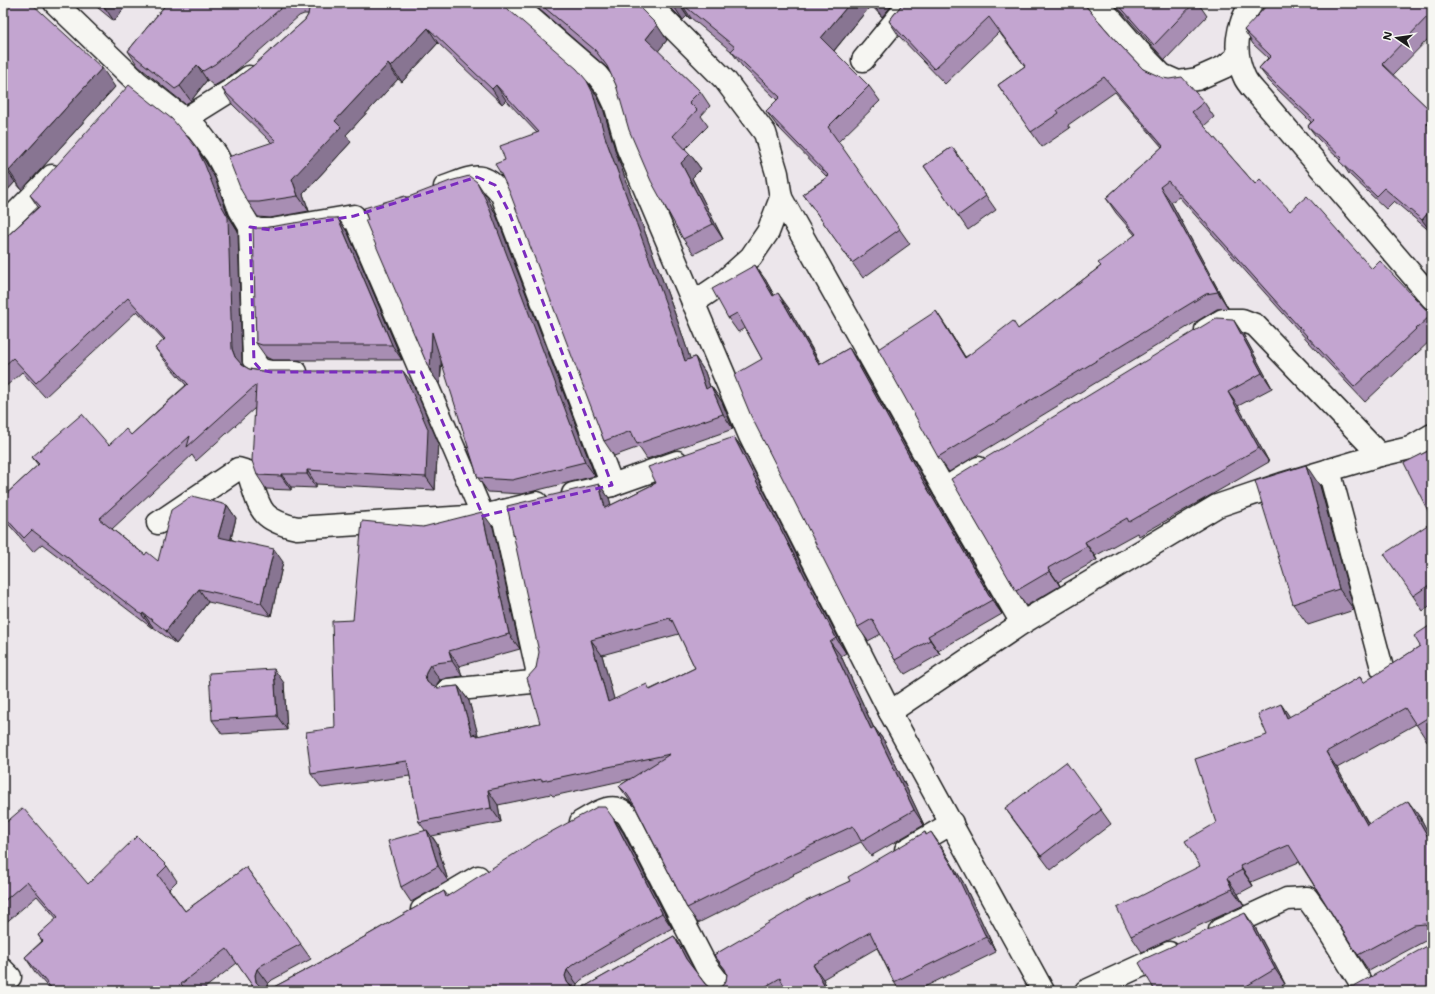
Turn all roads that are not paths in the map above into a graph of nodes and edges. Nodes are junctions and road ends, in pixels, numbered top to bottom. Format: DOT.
graph roads {
  1 [pos="55,3"];
  2 [pos="513,3"];
  3 [pos="648,3"];
  4 [pos="910,3"];
  5 [pos="1096,3"];
  6 [pos="1252,3"];
  7 [pos="1238,57"];
  8 [pos="863,60"];
  9 [pos="263,65"];
  10 [pos="185,119"];
  11 [pos="63,163"];
  12 [pos="426,193"];
  13 [pos="781,198"];
  14 [pos="376,209"];
  15 [pos="354,216"];
  16 [pos="3,226"];
  17 [pos="250,227"];
  18 [pos="1432,298"];
  19 [pos="694,303"];
  20 [pos="1189,340"];
  21 [pos="318,372"];
  22 [pos="397,372"];
  23 [pos="421,372"];
  24 [pos="750,436"];
  25 [pos="1432,436"];
  26 [pos="728,444"];
  27 [pos="1380,455"];
  28 [pos="998,456"];
  29 [pos="692,457"];
  30 [pos="1329,470"];
  31 [pos="612,485"];
  32 [pos="944,489"];
  33 [pos="492,514"];
  34 [pos="158,523"];
  35 [pos="1022,623"];
  36 [pos="1382,668"];
  37 [pos="448,690"];
  38 [pos="890,712"];
  39 [pos="952,823"];
  40 [pos="563,832"];
  41 [pos="891,859"];
  42 [pos="496,868"];
  43 [pos="407,919"];
  44 [pos="689,933"];
  45 [pos="669,945"];
  46 [pos="1383,978"];
  47 [pos="1362,990"];
  48 [pos="725,991"];
  49 [pos="1043,991"];
  50 [pos="1086,991"];
  1 -- 10 [label="street"];
  2 -- 19 [label="street"];
  3 -- 13 [label="street"];
  4 -- 8 [label="street"];
  5 -- 7 [label="street"];
  6 -- 7 [label="street"];
  7 -- 18 [label="street"];
  9 -- 10 [label="street"];
  10 -- 17 [label="street"];
  11 -- 16 [label="street"];
  12 -- 31 [label="street"];
  13 -- 19 [label="street"];
  13 -- 32 [label="street"];
  14 -- 15 [label="street"];
  15 -- 17 [label="street"];
  15 -- 23 [label="street"];
  17 -- 21 [label="street"];
  19 -- 24 [label="street"];
  20 -- 27 [label="street"];
  22 -- 23 [label="street"];
  23 -- 33 [label="street"];
  24 -- 26 [label="street"];
  24 -- 38 [label="street"];
  25 -- 27 [label="street"];
  27 -- 30 [label="street"];
  28 -- 32 [label="street"];
  29 -- 31 [label="street"];
  30 -- 35 [label="street"];
  30 -- 36 [label="street"];
  31 -- 33 [label="street"];
  32 -- 35 [label="street"];
  33 -- 34 [label="street"];
  33 -- 37 [label="street"];
  35 -- 38 [label="street"];
  38 -- 39 [label="street"];
  39 -- 41 [label="street"];
  39 -- 49 [label="street"];
  40 -- 44 [label="street"];
  42 -- 43 [label="street"];
  44 -- 45 [label="street"];
  44 -- 48 [label="street"];
  46 -- 47 [label="street"];
  47 -- 50 [label="street"];
}
